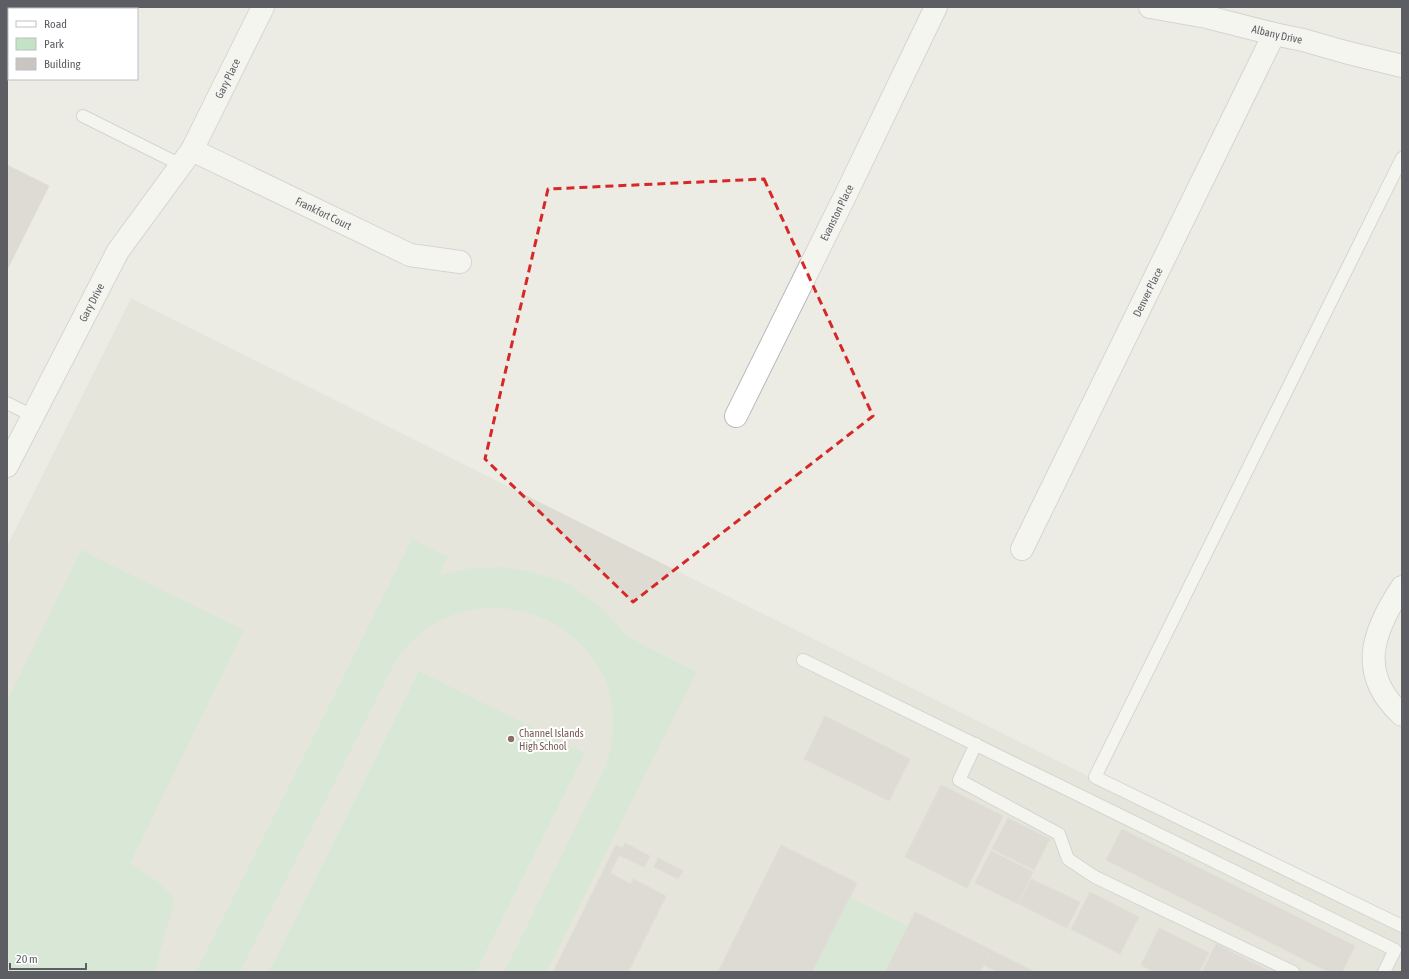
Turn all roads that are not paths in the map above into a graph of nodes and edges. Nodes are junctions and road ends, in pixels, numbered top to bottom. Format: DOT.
graph roads {
  1 [pos="263,7"];
  2 [pos="936,7"];
  3 [pos="1150,7"];
  4 [pos="1274,34"];
  5 [pos="1402,66"];
  6 [pos="83,116"];
  7 [pos="186,157"];
  8 [pos="1402,158"];
  9 [pos="460,262"];
  10 [pos="7,403"];
  11 [pos="34,416"];
  12 [pos="736,416"];
  13 [pos="7,466"];
  14 [pos="1022,549"];
  15 [pos="1402,587"];
  16 [pos="803,660"];
  17 [pos="1402,715"];
  18 [pos="976,744"];
  19 [pos="1402,926"];
  20 [pos="1292,972"];
  21 [pos="1384,972"];
  1 -- 7 [label="street, Gary Place"];
  2 -- 12 [label="street, Evanston Place"];
  3 -- 4 [label="street, Albany Drive"];
  4 -- 5 [label="street, Albany Drive"];
  4 -- 14 [label="street, Denver Place"];
  6 -- 7 [label="lane"];
  7 -- 9 [label="street, Frankfort Court"];
  7 -- 11 [label="street, Gary Drive"];
  8 -- 19 [label="lane"];
  10 -- 11 [label="lane"];
  11 -- 13 [label="street, Gary Drive"];
  15 -- 17 [label="street"];
  16 -- 18 [label="lane"];
  18 -- 20 [label="lane"];
  18 -- 21 [label="lane"];
}
